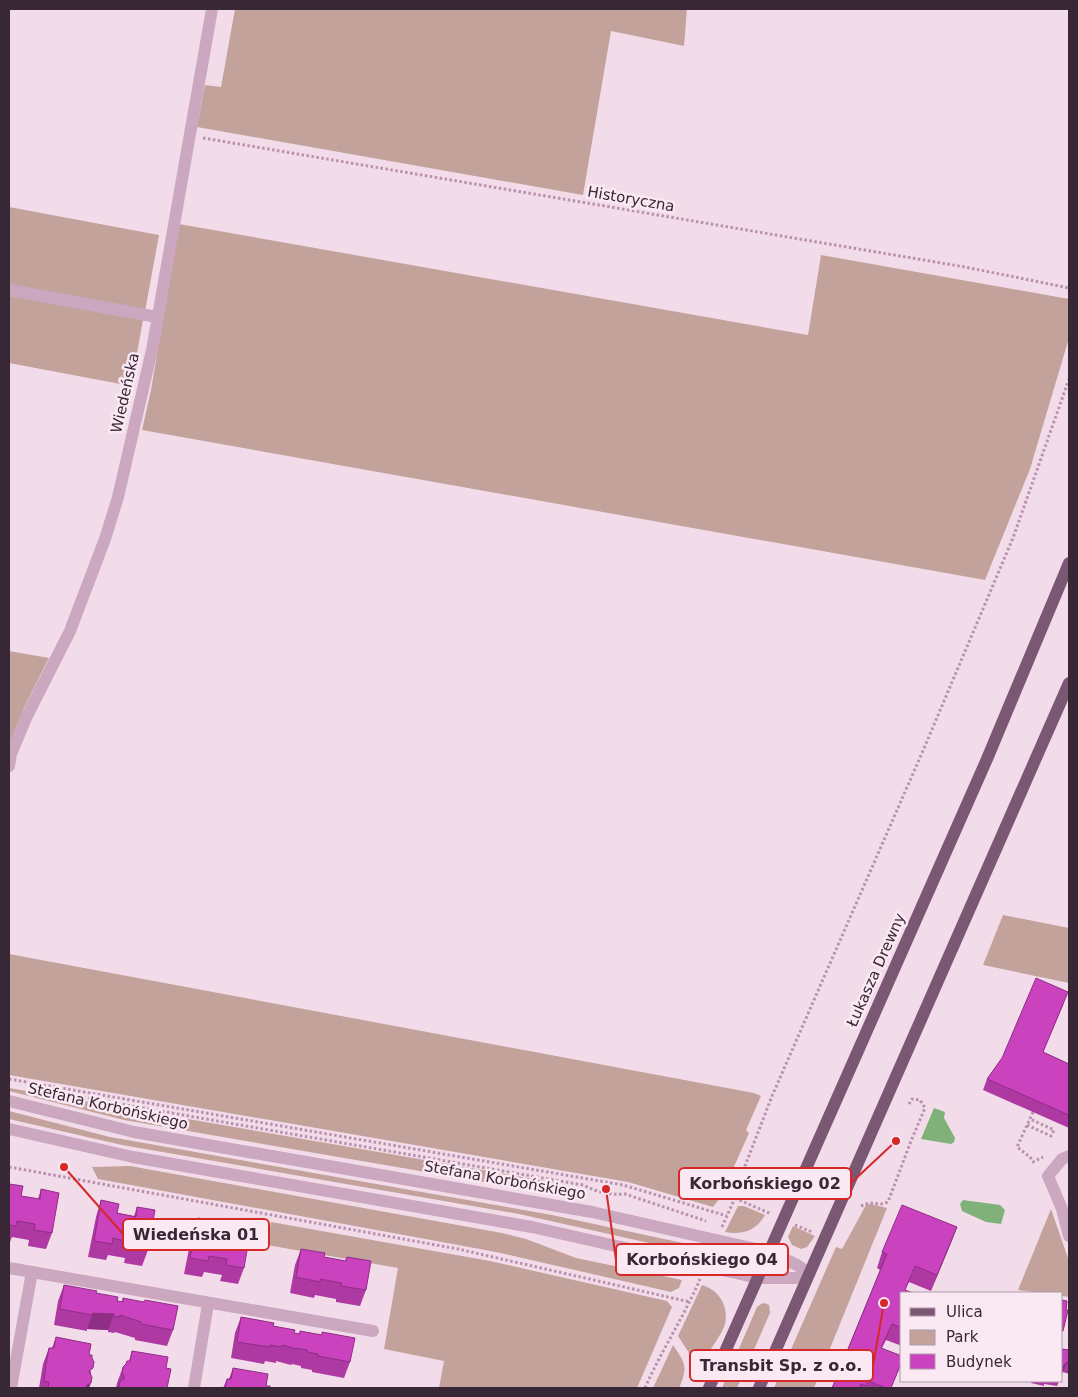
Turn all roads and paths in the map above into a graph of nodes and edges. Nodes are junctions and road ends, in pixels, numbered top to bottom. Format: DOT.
graph roads {
  1 [pos="212,9"];
  2 [pos="189,136"];
  3 [pos="1069,288"];
  4 [pos="9,290"];
  5 [pos="158,317"];
  6 [pos="1069,379"];
  7 [pos="1069,563"];
  8 [pos="1069,683"];
  9 [pos="9,766"];
  10 [pos="9,1079"];
  11 [pos="28,1088"];
  12 [pos="9,1101"];
  13 [pos="909,1104"];
  14 [pos="1033,1112"];
  15 [pos="1030,1119"];
  16 [pos="1027,1125"];
  17 [pos="9,1129"];
  18 [pos="1043,1156"];
  19 [pos="1069,1156"];
  20 [pos="905,1157"];
  21 [pos="910,1158"];
  22 [pos="9,1166"];
  23 [pos="735,1198"];
  24 [pos="861,1206"];
  25 [pos="767,1212"];
  26 [pos="727,1216"];
  27 [pos="714,1223"];
  28 [pos="793,1224"];
  29 [pos="721,1231"];
  30 [pos="816,1234"];
  31 [pos="1069,1236"];
  32 [pos="769,1252"];
  33 [pos="9,1268"];
  34 [pos="32,1272"];
  35 [pos="809,1273"];
  36 [pos="758,1278"];
  37 [pos="698,1284"];
  38 [pos="690,1302"];
  39 [pos="208,1304"];
  40 [pos="372,1331"];
  41 [pos="11,1388"];
  42 [pos="194,1388"];
  43 [pos="645,1388"];
  44 [pos="709,1388"];
  45 [pos="759,1388"];
  1 -- 2 [label="street, Wiedeńska"];
  2 -- 3 [label="path, Historyczna"];
  2 -- 5 [label="street, Wiedeńska"];
  4 -- 5 [label="street"];
  5 -- 9 [label="street, Wiedeńska"];
  6 -- 23 [label="path"];
  7 -- 32 [label="main road, Łukasza Drewny"];
  8 -- 35 [label="main road"];
  10 -- 26 [label="path"];
  11 -- 27 [label="path"];
  12 -- 32 [label="street, Stefana Korbońskiego"];
  13 -- 20 [label="path"];
  14 -- 15 [label="path"];
  15 -- 16 [label="path"];
  15 -- 16 [label="path"];
  16 -- 18 [label="path"];
  17 -- 36 [label="street"];
  19 -- 31 [label="street"];
  20 -- 21 [label="path"];
  20 -- 24 [label="path"];
  22 -- 38 [label="path"];
  23 -- 25 [label="path"];
  23 -- 26 [label="path"];
  26 -- 29 [label="path"];
  28 -- 30 [label="path"];
  32 -- 35 [label="street, Stefana Korbońskiego"];
  32 -- 36 [label="main road, Łukasza Drewny"];
  33 -- 34 [label="street"];
  34 -- 39 [label="street"];
  34 -- 41 [label="street"];
  35 -- 36 [label="street"];
  35 -- 45 [label="main road"];
  36 -- 44 [label="main road, Łukasza Drewny"];
  37 -- 38 [label="path"];
  38 -- 43 [label="path"];
  39 -- 40 [label="street"];
  39 -- 42 [label="street"];
}
